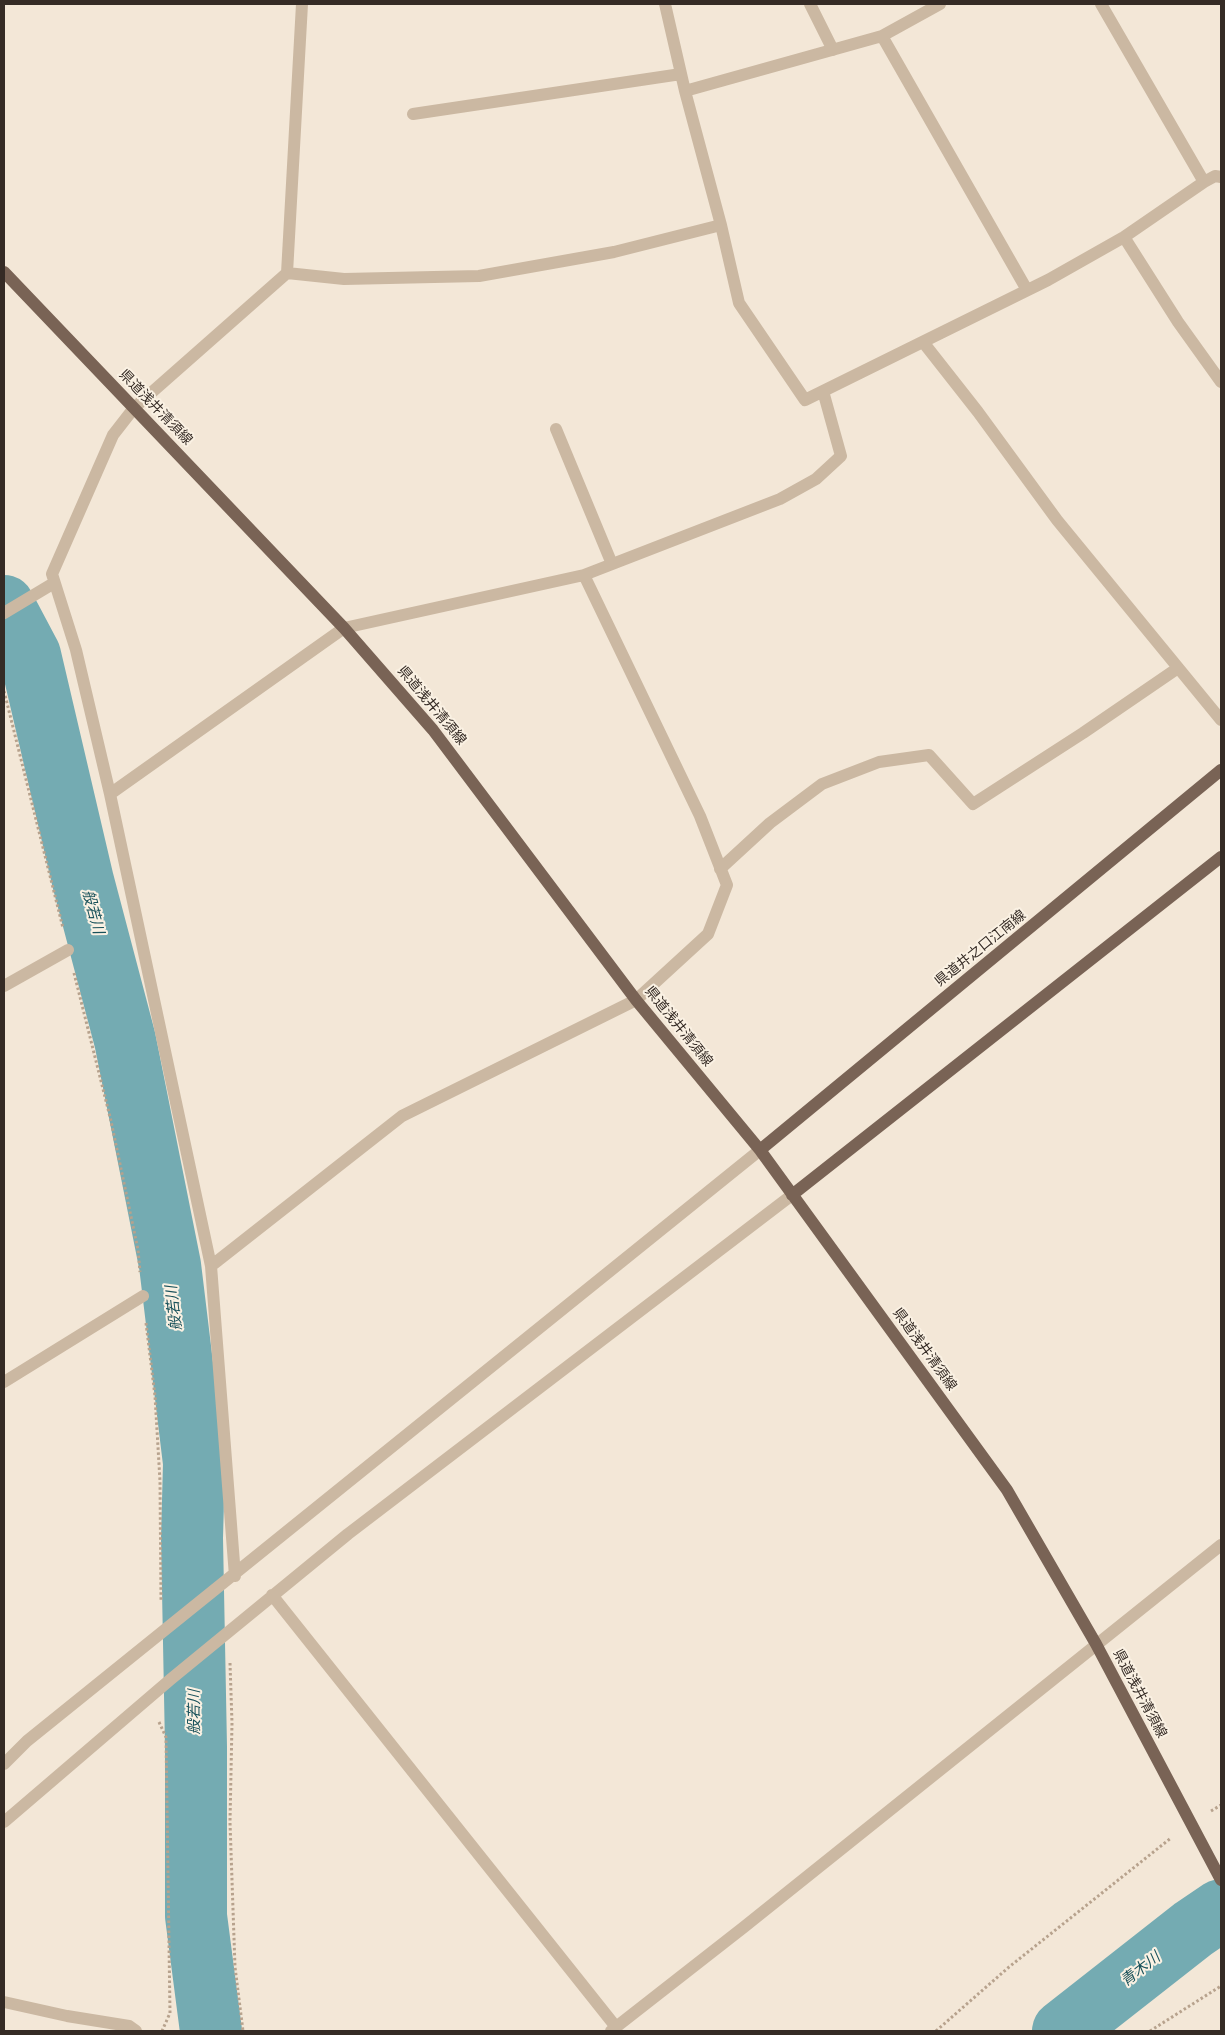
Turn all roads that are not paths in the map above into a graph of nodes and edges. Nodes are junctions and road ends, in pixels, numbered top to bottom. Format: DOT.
graph roads {
  1 [pos="302,4"];
  2 [pos="665,4"];
  3 [pos="810,4"];
  4 [pos="940,4"];
  5 [pos="1101,4"];
  6 [pos="882,36"];
  7 [pos="833,50"];
  8 [pos="681,74"];
  9 [pos="685,91"];
  10 [pos="412,114"];
  11 [pos="1215,176"];
  12 [pos="721,225"];
  13 [pos="1124,237"];
  14 [pos="4,272"];
  15 [pos="287,273"];
  16 [pos="1027,290"];
  17 [pos="923,342"];
  18 [pos="1221,382"];
  19 [pos="824,391"];
  20 [pos="134,408"];
  21 [pos="556,429"];
  22 [pos="612,564"];
  23 [pos="584,575"];
  24 [pos="54,583"];
  25 [pos="4,613"];
  26 [pos="344,628"];
  27 [pos="1178,668"];
  28 [pos="1221,720"];
  29 [pos="1221,770"];
  30 [pos="110,794"];
  31 [pos="1221,857"];
  32 [pos="720,869"];
  33 [pos="68,950"];
  34 [pos="4,986"];
  35 [pos="636,1000"];
  36 [pos="760,1150"];
  37 [pos="792,1195"];
  38 [pos="212,1266"];
  39 [pos="143,1296"];
  40 [pos="4,1382"];
  41 [pos="1221,1545"];
  42 [pos="235,1576"];
  43 [pos="272,1595"];
  44 [pos="1096,1644"];
  45 [pos="4,1764"];
  46 [pos="4,1822"];
  47 [pos="1221,1880"];
  48 [pos="4,2002"];
  49 [pos="613,2029"];
  50 [pos="136,2031"];
  1 -- 15 [label="street"];
  2 -- 8 [label="street"];
  3 -- 7 [label="street"];
  4 -- 6 [label="street"];
  5 -- 11 [label="street"];
  6 -- 7 [label="street"];
  6 -- 16 [label="street"];
  7 -- 9 [label="street"];
  8 -- 9 [label="street"];
  8 -- 10 [label="street"];
  9 -- 12 [label="street"];
  11 -- 13 [label="street"];
  12 -- 15 [label="street"];
  12 -- 19 [label="street"];
  13 -- 16 [label="street"];
  13 -- 18 [label="street"];
  14 -- 20 [label="main road, 県道浅井清須線"];
  15 -- 20 [label="street"];
  16 -- 17 [label="street"];
  17 -- 19 [label="street"];
  17 -- 27 [label="street"];
  19 -- 22 [label="street"];
  20 -- 24 [label="street"];
  20 -- 26 [label="main road, 県道浅井清須線"];
  21 -- 22 [label="street"];
  22 -- 23 [label="street"];
  23 -- 26 [label="street"];
  23 -- 32 [label="street"];
  24 -- 25 [label="street"];
  24 -- 30 [label="street"];
  26 -- 30 [label="street"];
  26 -- 35 [label="main road, 県道浅井清須線"];
  27 -- 28 [label="street"];
  27 -- 32 [label="street"];
  29 -- 36 [label="main road, 県道井之口江南線"];
  30 -- 38 [label="street"];
  31 -- 37 [label="main road"];
  32 -- 35 [label="street"];
  33 -- 34 [label="street"];
  35 -- 36 [label="main road, 県道浅井清須線"];
  35 -- 38 [label="street"];
  36 -- 37 [label="main road, 県道浅井清須線"];
  36 -- 42 [label="street"];
  37 -- 43 [label="street"];
  37 -- 44 [label="main road, 県道浅井清須線"];
  38 -- 42 [label="street"];
  39 -- 40 [label="street"];
  41 -- 44 [label="street"];
  42 -- 45 [label="street"];
  43 -- 46 [label="street"];
  43 -- 49 [label="street"];
  44 -- 47 [label="main road, 県道浅井清須線"];
  44 -- 49 [label="street"];
  48 -- 50 [label="street"];
}
